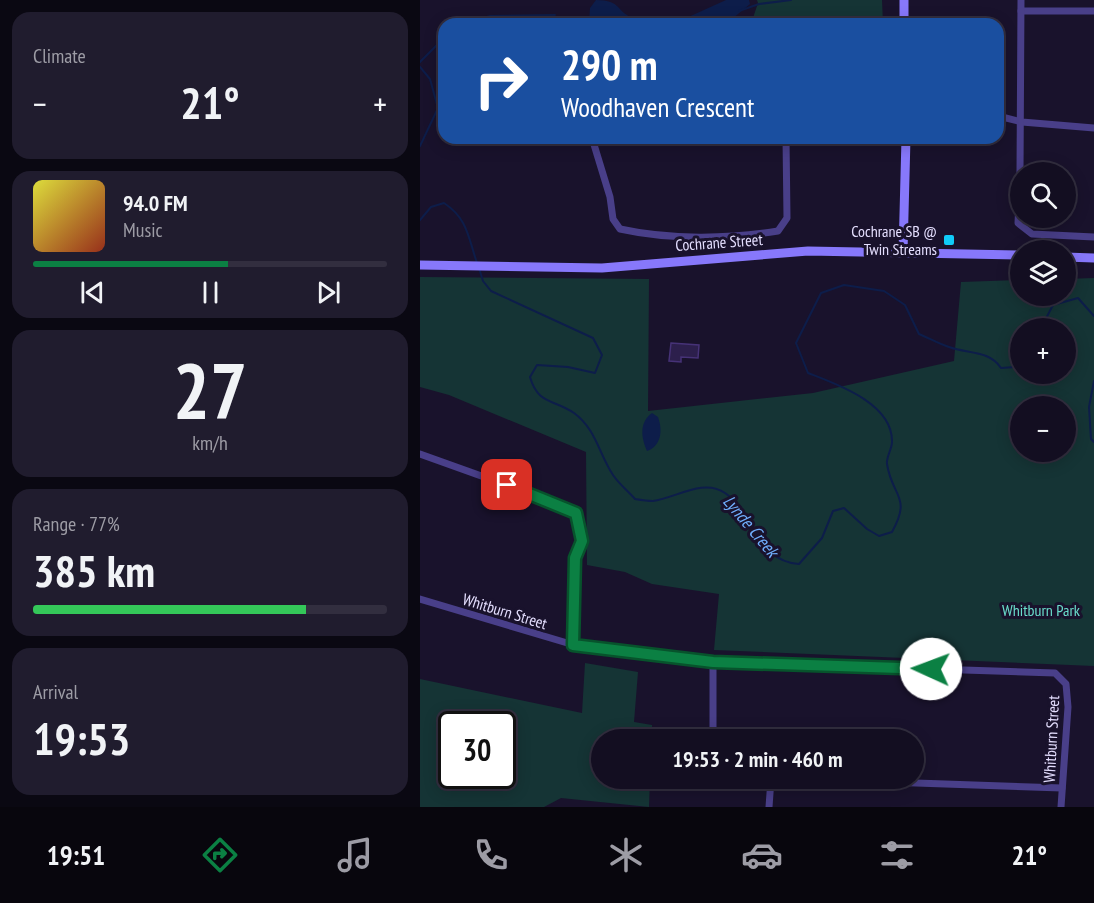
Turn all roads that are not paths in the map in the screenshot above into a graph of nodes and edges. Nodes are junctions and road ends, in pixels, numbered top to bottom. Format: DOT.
graph roads {
  1 [pos="904,0"];
  2 [pos="1021,0"];
  3 [pos="1021,11"];
  4 [pos="1094,11"];
  5 [pos="904,18"];
  6 [pos="1004,118"];
  7 [pos="1022,122"];
  8 [pos="1094,128"];
  9 [pos="594,144"];
  10 [pos="786,144"];
  11 [pos="906,144"];
  12 [pos="1020,162"];
  13 [pos="1024,228"];
  14 [pos="1094,237"];
  15 [pos="903,252"];
  16 [pos="1010,255"];
  17 [pos="1076,257"];
  18 [pos="1094,258"];
  19 [pos="420,264"];
  20 [pos="420,454"];
  21 [pos="420,599"];
  22 [pos="573,645"];
  23 [pos="713,662"];
  24 [pos="713,729"];
  25 [pos="924,784"];
  26 [pos="1062,788"];
  27 [pos="770,789"];
  28 [pos="769,807"];
  29 [pos="1061,807"];
  1 -- 5 [label="street"];
  2 -- 3 [label="street"];
  3 -- 4 [label="street"];
  3 -- 7 [label="street"];
  6 -- 7 [label="street"];
  7 -- 8 [label="street"];
  7 -- 12 [label="street"];
  9 -- 10 [label="street"];
  11 -- 15 [label="street"];
  13 -- 14 [label="street"];
  15 -- 16 [label="street, Cochrane Street"];
  15 -- 19 [label="street, Cochrane Street"];
  17 -- 18 [label="street"];
  20 -- 22 [label="street"];
  21 -- 22 [label="street, Whitburn Street"];
  22 -- 23 [label="street, Whitburn Street"];
  23 -- 24 [label="street"];
  23 -- 26 [label="street, Whitburn Street"];
  25 -- 26 [label="street"];
  26 -- 29 [label="street, Whitburn Street"];
  27 -- 28 [label="street"];
}
